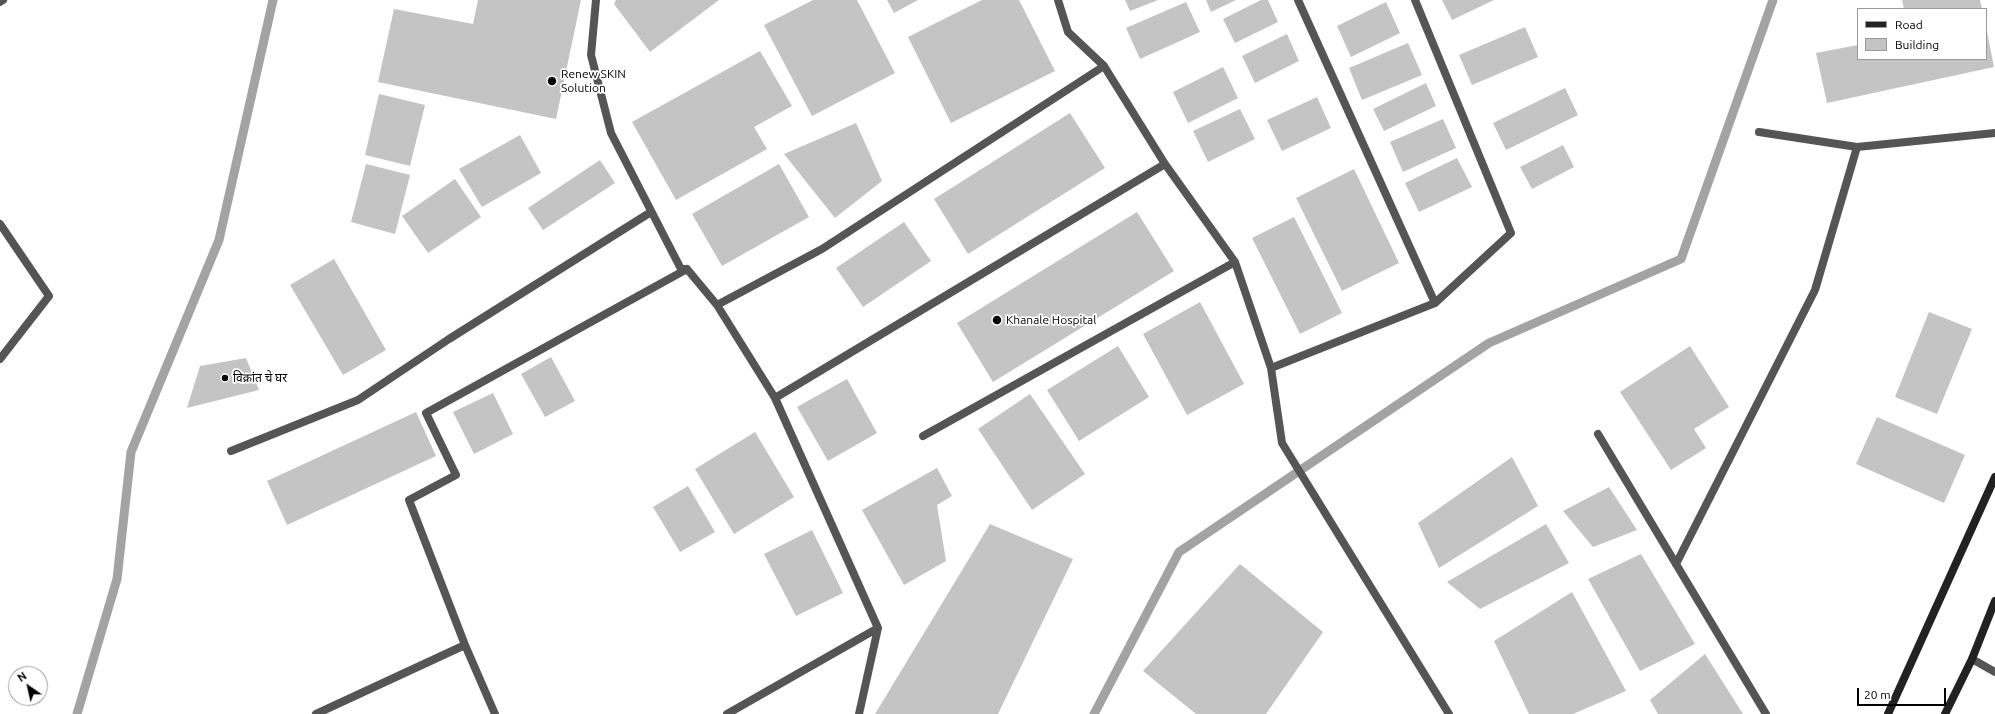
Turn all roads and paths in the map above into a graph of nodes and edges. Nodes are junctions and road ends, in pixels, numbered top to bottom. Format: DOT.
graph roads {
  1 [pos="3,0"];
  2 [pos="596,0"];
  3 [pos="1058,0"];
  4 [pos="1298,0"];
  5 [pos="1415,0"];
  6 [pos="0,2"];
  7 [pos="1104,66"];
  8 [pos="1758,132"];
  9 [pos="1995,133"];
  10 [pos="1857,147"];
  11 [pos="1165,164"];
  12 [pos="651,212"];
  13 [pos="0,225"];
  14 [pos="1235,262"];
  15 [pos="687,269"];
  16 [pos="1435,303"];
  17 [pos="717,305"];
  18 [pos="0,359"];
  19 [pos="1271,368"];
  20 [pos="775,398"];
  21 [pos="1598,434"];
  22 [pos="924,436"];
  23 [pos="231,451"];
  24 [pos="1995,477"];
  25 [pos="1676,564"];
  26 [pos="1995,601"];
  27 [pos="878,628"];
  28 [pos="465,645"];
  29 [pos="1972,659"];
  30 [pos="1995,672"];
  31 [pos="316,714"];
  32 [pos="495,714"];
  33 [pos="727,714"];
  34 [pos="859,714"];
  35 [pos="1449,714"];
  36 [pos="1766,714"];
  37 [pos="1888,714"];
  38 [pos="1945,714"];
  1 -- 6 [label="street"];
  2 -- 12 [label="street"];
  3 -- 7 [label="street"];
  4 -- 16 [label="street"];
  5 -- 16 [label="street"];
  7 -- 11 [label="street"];
  7 -- 17 [label="street"];
  8 -- 10 [label="street"];
  9 -- 10 [label="street"];
  10 -- 25 [label="street"];
  11 -- 14 [label="street"];
  11 -- 20 [label="street"];
  12 -- 15 [label="street"];
  12 -- 23 [label="street"];
  13 -- 18 [label="street"];
  14 -- 19 [label="street"];
  14 -- 22 [label="street"];
  15 -- 17 [label="street"];
  15 -- 28 [label="street"];
  16 -- 19 [label="street"];
  17 -- 20 [label="street"];
  19 -- 35 [label="street"];
  20 -- 27 [label="street"];
  21 -- 25 [label="street"];
  24 -- 37 [label="street"];
  25 -- 36 [label="street"];
  26 -- 29 [label="street"];
  27 -- 33 [label="street"];
  27 -- 34 [label="street"];
  28 -- 31 [label="street"];
  28 -- 32 [label="street"];
  29 -- 30 [label="street"];
  29 -- 38 [label="street"];
}
